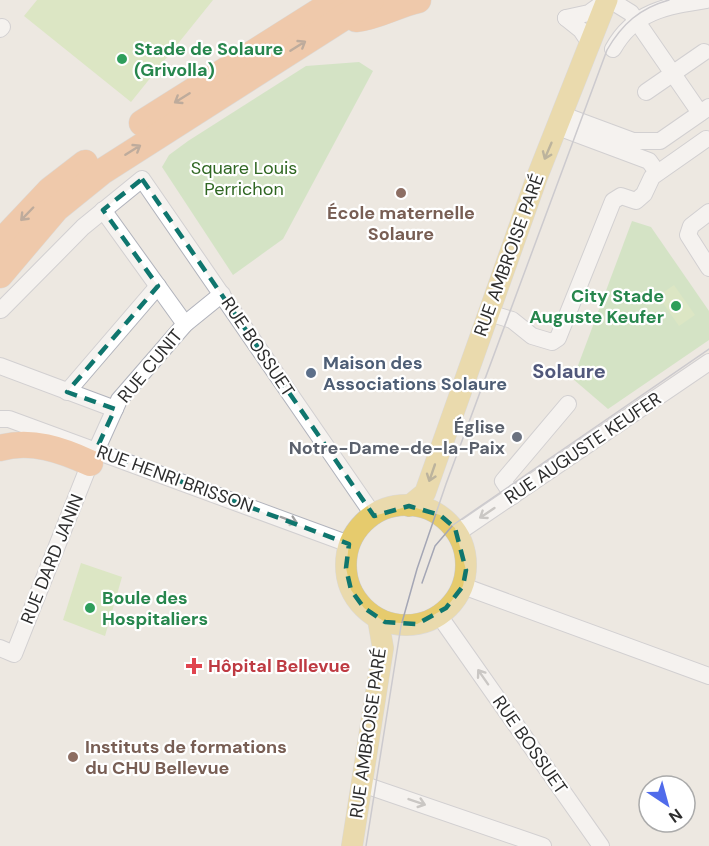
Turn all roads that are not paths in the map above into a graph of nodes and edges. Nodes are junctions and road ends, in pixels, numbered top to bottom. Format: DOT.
graph roads {
  1 [pos="371,0"];
  2 [pos="417,0"];
  3 [pos="608,0"];
  4 [pos="706,0"];
  5 [pos="339,10"];
  6 [pos="636,21"];
  7 [pos="591,45"];
  8 [pos="613,49"];
  9 [pos="704,52"];
  10 [pos="673,73"];
  11 [pos="646,92"];
  12 [pos="705,110"];
  13 [pos="560,121"];
  14 [pos="706,139"];
  15 [pos="657,172"];
  16 [pos="103,210"];
  17 [pos="709,213"];
  18 [pos="0,243"];
  19 [pos="709,268"];
  20 [pos="0,274"];
  21 [pos="158,286"];
  22 [pos="222,294"];
  23 [pos="1,310"];
  24 [pos="489,313"];
  25 [pos="185,324"];
  26 [pos="709,362"];
  27 [pos="0,366"];
  28 [pos="67,392"];
  29 [pos="568,404"];
  30 [pos="115,409"];
  31 [pos="0,419"];
  32 [pos="0,448"];
  33 [pos="93,457"];
  34 [pos="513,496"];
  35 [pos="409,506"];
  36 [pos="374,516"];
  37 [pos="456,528"];
  38 [pos="349,544"];
  39 [pos="463,586"];
  40 [pos="438,614"];
  41 [pos="378,619"];
  42 [pos="0,648"];
  43 [pos="709,676"];
  44 [pos="362,784"];
  45 [pos="352,846"];
  46 [pos="543,846"];
  47 [pos="601,846"];
  1 -- 5 [label="highway"];
  2 -- 5 [label="highway"];
  3 -- 6 [label="street"];
  3 -- 7 [label="main road, RUE AMBROISE PARÉ"];
  3 -- 7 [label="street"];
  4 -- 6 [label="street"];
  5 -- 18 [label="highway, one-way"];
  20 -- 5 [label="highway, one-way"];
  6 -- 8 [label="street"];
  6 -- 10 [label="street"];
  7 -- 13 [label="main road, RUE AMBROISE PARÉ"];
  9 -- 10 [label="street"];
  10 -- 11 [label="street"];
  10 -- 12 [label="street"];
  12 -- 13 [label="street"];
  13 -- 15 [label="street"];
  13 -- 24 [label="main road, RUE AMBROISE PARÉ, one-way"];
  14 -- 15 [label="street"];
  15 -- 24 [label="street"];
  16 -- 21 [label="street"];
  16 -- 22 [label="street, RUE BOSSUET"];
  16 -- 23 [label="street"];
  17 -- 19 [label="street"];
  21 -- 25 [label="street"];
  21 -- 28 [label="street"];
  22 -- 25 [label="street, RUE CUNIT"];
  22 -- 36 [label="street, RUE BOSSUET"];
  24 -- 35 [label="main road, RUE AMBROISE PARÉ, one-way"];
  25 -- 30 [label="street, RUE CUNIT"];
  26 -- 34 [label="street, RUE AUGUSTE KEUFER"];
  27 -- 28 [label="street"];
  28 -- 30 [label="street"];
  29 -- 34 [label="street"];
  30 -- 33 [label="street, RUE CUNIT"];
  31 -- 33 [label="street, RUE HENRI BRISSON"];
  32 -- 33 [label="highway"];
  33 -- 38 [label="street, RUE HENRI BRISSON, one-way"];
  33 -- 42 [label="street, RUE DARD JANIN"];
  34 -- 37 [label="street, RUE AUGUSTE KEUFER, one-way"];
  35 -- 36 [label="main road"];
  35 -- 37 [label="main road"];
  36 -- 38 [label="main road"];
  37 -- 39 [label="main road"];
  38 -- 41 [label="main road"];
  39 -- 40 [label="main road"];
  39 -- 43 [label="street"];
  40 -- 41 [label="main road"];
  47 -- 40 [label="street, RUE BOSSUET, one-way"];
  41 -- 44 [label="main road, RUE AMBROISE PARÉ"];
  44 -- 45 [label="main road, RUE AMBROISE PARÉ"];
  44 -- 46 [label="street, one-way"];
}
